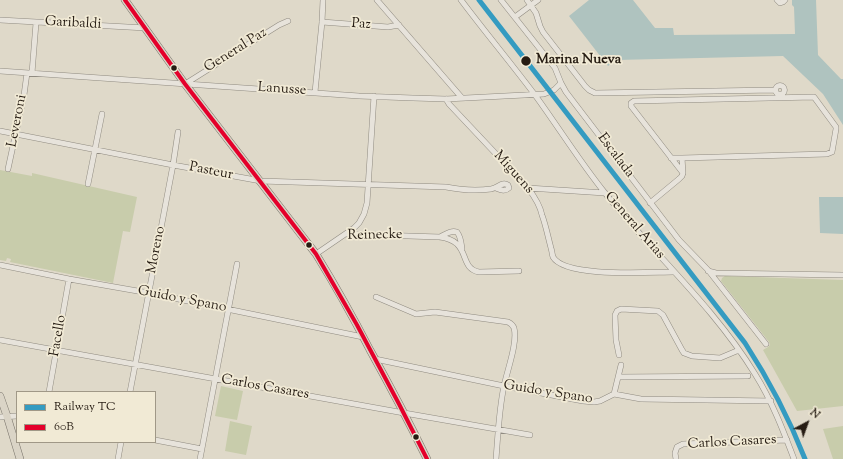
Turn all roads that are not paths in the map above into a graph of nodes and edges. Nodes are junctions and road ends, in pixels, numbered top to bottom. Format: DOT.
graph roads {
  1 [pos="125,0"];
  2 [pos="324,0"];
  3 [pos="377,0"];
  4 [pos="461,0"];
  5 [pos="501,0"];
  6 [pos="527,0"];
  7 [pos="538,0"];
  8 [pos="776,0"];
  9 [pos="785,0"];
  10 [pos="531,5"];
  11 [pos="515,17"];
  12 [pos="0,20"];
  13 [pos="288,21"];
  14 [pos="36,22"];
  15 [pos="322,22"];
  16 [pos="399,25"];
  17 [pos="146,28"];
  18 [pos="0,70"];
  19 [pos="29,73"];
  20 [pos="561,83"];
  21 [pos="185,84"];
  22 [pos="775,90"];
  23 [pos="315,92"];
  24 [pos="534,95"];
  25 [pos="374,96"];
  26 [pos="462,98"];
  27 [pos="446,99"];
  28 [pos="102,114"];
  29 [pos="0,131"];
  30 [pos="178,132"];
  31 [pos="16,134"];
  32 [pos="95,150"];
  33 [pos="671,158"];
  34 [pos="682,158"];
  35 [pos="173,165"];
  36 [pos="8,169"];
  37 [pos="683,173"];
  38 [pos="261,181"];
  39 [pos="88,184"];
  40 [pos="369,184"];
  41 [pos="496,188"];
  42 [pos="528,188"];
  43 [pos="605,193"];
  44 [pos="650,203"];
  45 [pos="346,234"];
  46 [pos="440,237"];
  47 [pos="462,249"];
  48 [pos="316,254"];
  49 [pos="237,264"];
  50 [pos="0,265"];
  51 [pos="708,270"];
  52 [pos="519,271"];
  53 [pos="673,272"];
  54 [pos="843,275"];
  55 [pos="69,279"];
  56 [pos="149,293"];
  57 [pos="376,297"];
  58 [pos="228,309"];
  59 [pos="363,337"];
  60 [pos="0,340"];
  61 [pos="766,344"];
  62 [pos="56,349"];
  63 [pos="739,350"];
  64 [pos="619,355"];
  65 [pos="375,359"];
  66 [pos="135,364"];
  67 [pos="621,365"];
  68 [pos="619,376"];
  69 [pos="748,376"];
  70 [pos="215,379"];
  71 [pos="504,386"];
  72 [pos="49,391"];
  73 [pos="130,391"];
  74 [pos="614,394"];
  75 [pos="0,396"];
  76 [pos="771,401"];
  77 [pos="404,413"];
  78 [pos="16,416"];
  79 [pos="4,417"];
  80 [pos="498,430"];
  81 [pos="530,435"];
  82 [pos="156,440"];
  83 [pos="787,440"];
  84 [pos="121,443"];
  85 [pos="202,449"];
  86 [pos="20,459"];
  87 [pos="118,459"];
  88 [pos="200,459"];
  89 [pos="427,459"];
  90 [pos="496,459"];
  91 [pos="676,459"];
  92 [pos="794,459"];
  1 -- 17 [label="main road"];
  2 -- 15 [label="street"];
  3 -- 16 [label="street"];
  4 -- 24 [label="street, General Arias"];
  5 -- 11 [label="street, Escalada"];
  6 -- 10 [label="street"];
  7 -- 10 [label="street"];
  8 -- 9 [label="street"];
  10 -- 11 [label="street"];
  10 -- 22 [label="street"];
  11 -- 20 [label="street, Escalada"];
  12 -- 14 [label="street, Garibaldi"];
  13 -- 21 [label="street, General Paz"];
  14 -- 17 [label="street, Garibaldi"];
  14 -- 19 [label="street, Leveroni"];
  15 -- 16 [label="street, Paz"];
  15 -- 23 [label="street"];
  16 -- 26 [label="street"];
  17 -- 21 [label="main road"];
  18 -- 19 [label="street, Lanusse"];
  19 -- 21 [label="street, Lanusse"];
  19 -- 31 [label="street, Leveroni"];
  20 -- 24 [label="street, Lanusse"];
  20 -- 44 [label="street, Escalada"];
  21 -- 23 [label="street, Lanusse"];
  21 -- 38 [label="main road"];
  23 -- 25 [label="street, Lanusse"];
  24 -- 26 [label="street, Lanusse"];
  24 -- 43 [label="street, General Arias"];
  25 -- 27 [label="street, Lanusse"];
  25 -- 40 [label="street"];
  26 -- 27 [label="street, Lanusse"];
  27 -- 42 [label="street, Miguens"];
  28 -- 32 [label="street"];
  29 -- 31 [label="street, Pasteur"];
  30 -- 35 [label="street, Moreno"];
  31 -- 32 [label="street, Pasteur"];
  31 -- 36 [label="street, Leveroni"];
  32 -- 35 [label="street, Pasteur"];
  32 -- 39 [label="street"];
  33 -- 34 [label="street"];
  33 -- 34 [label="street"];
  33 -- 37 [label="street"];
  34 -- 37 [label="street"];
  35 -- 38 [label="street, Pasteur"];
  35 -- 56 [label="street, Moreno"];
  37 -- 44 [label="street"];
  38 -- 40 [label="street, Pasteur"];
  38 -- 48 [label="main road"];
  40 -- 41 [label="street, Pasteur"];
  40 -- 45 [label="street"];
  42 -- 43 [label="street"];
  42 -- 53 [label="street, Miguens"];
  43 -- 53 [label="street, General Arias"];
  44 -- 51 [label="street, Escalada"];
  45 -- 46 [label="street, Reinecke"];
  45 -- 48 [label="street, Reinecke"];
  46 -- 47 [label="street, Reinecke"];
  46 -- 47 [label="street, Reinecke"];
  47 -- 52 [label="street, Reinecke"];
  48 -- 59 [label="main road"];
  49 -- 58 [label="street"];
  50 -- 55 [label="street, Guido y Spano"];
  51 -- 54 [label="street"];
  51 -- 61 [label="street, Escalada"];
  53 -- 63 [label="street, General Arias"];
  55 -- 56 [label="street, Guido y Spano"];
  55 -- 62 [label="street, Facello"];
  56 -- 58 [label="street, Guido y Spano"];
  56 -- 66 [label="street, Moreno"];
  57 -- 71 [label="street"];
  58 -- 59 [label="street, Guido y Spano"];
  58 -- 70 [label="street"];
  59 -- 65 [label="main road"];
  60 -- 62 [label="street, Carlos Casares"];
  62 -- 66 [label="street, Carlos Casares"];
  62 -- 72 [label="street, Facello"];
  63 -- 64 [label="street"];
  63 -- 76 [label="street, General Arias"];
  65 -- 71 [label="street, Guido y Spano"];
  65 -- 77 [label="main road"];
  66 -- 70 [label="street, Carlos Casares"];
  66 -- 73 [label="street, Moreno"];
  67 -- 68 [label="street"];
  68 -- 69 [label="street"];
  68 -- 74 [label="street"];
  70 -- 77 [label="street, Carlos Casares"];
  70 -- 85 [label="street"];
  71 -- 74 [label="street, Guido y Spano"];
  71 -- 80 [label="street"];
  74 -- 76 [label="street, Guido y Spano"];
  75 -- 79 [label="main road"];
  76 -- 83 [label="street, General Arias"];
  77 -- 80 [label="street, Carlos Casares"];
  77 -- 89 [label="main road"];
  78 -- 79 [label="street"];
  79 -- 86 [label="main road"];
  80 -- 81 [label="street, Carlos Casares"];
  80 -- 90 [label="street"];
  82 -- 85 [label="street"];
  83 -- 91 [label="street, Carlos Casares"];
  83 -- 92 [label="street, General Arias"];
  84 -- 87 [label="street"];
  85 -- 88 [label="street"];
}
